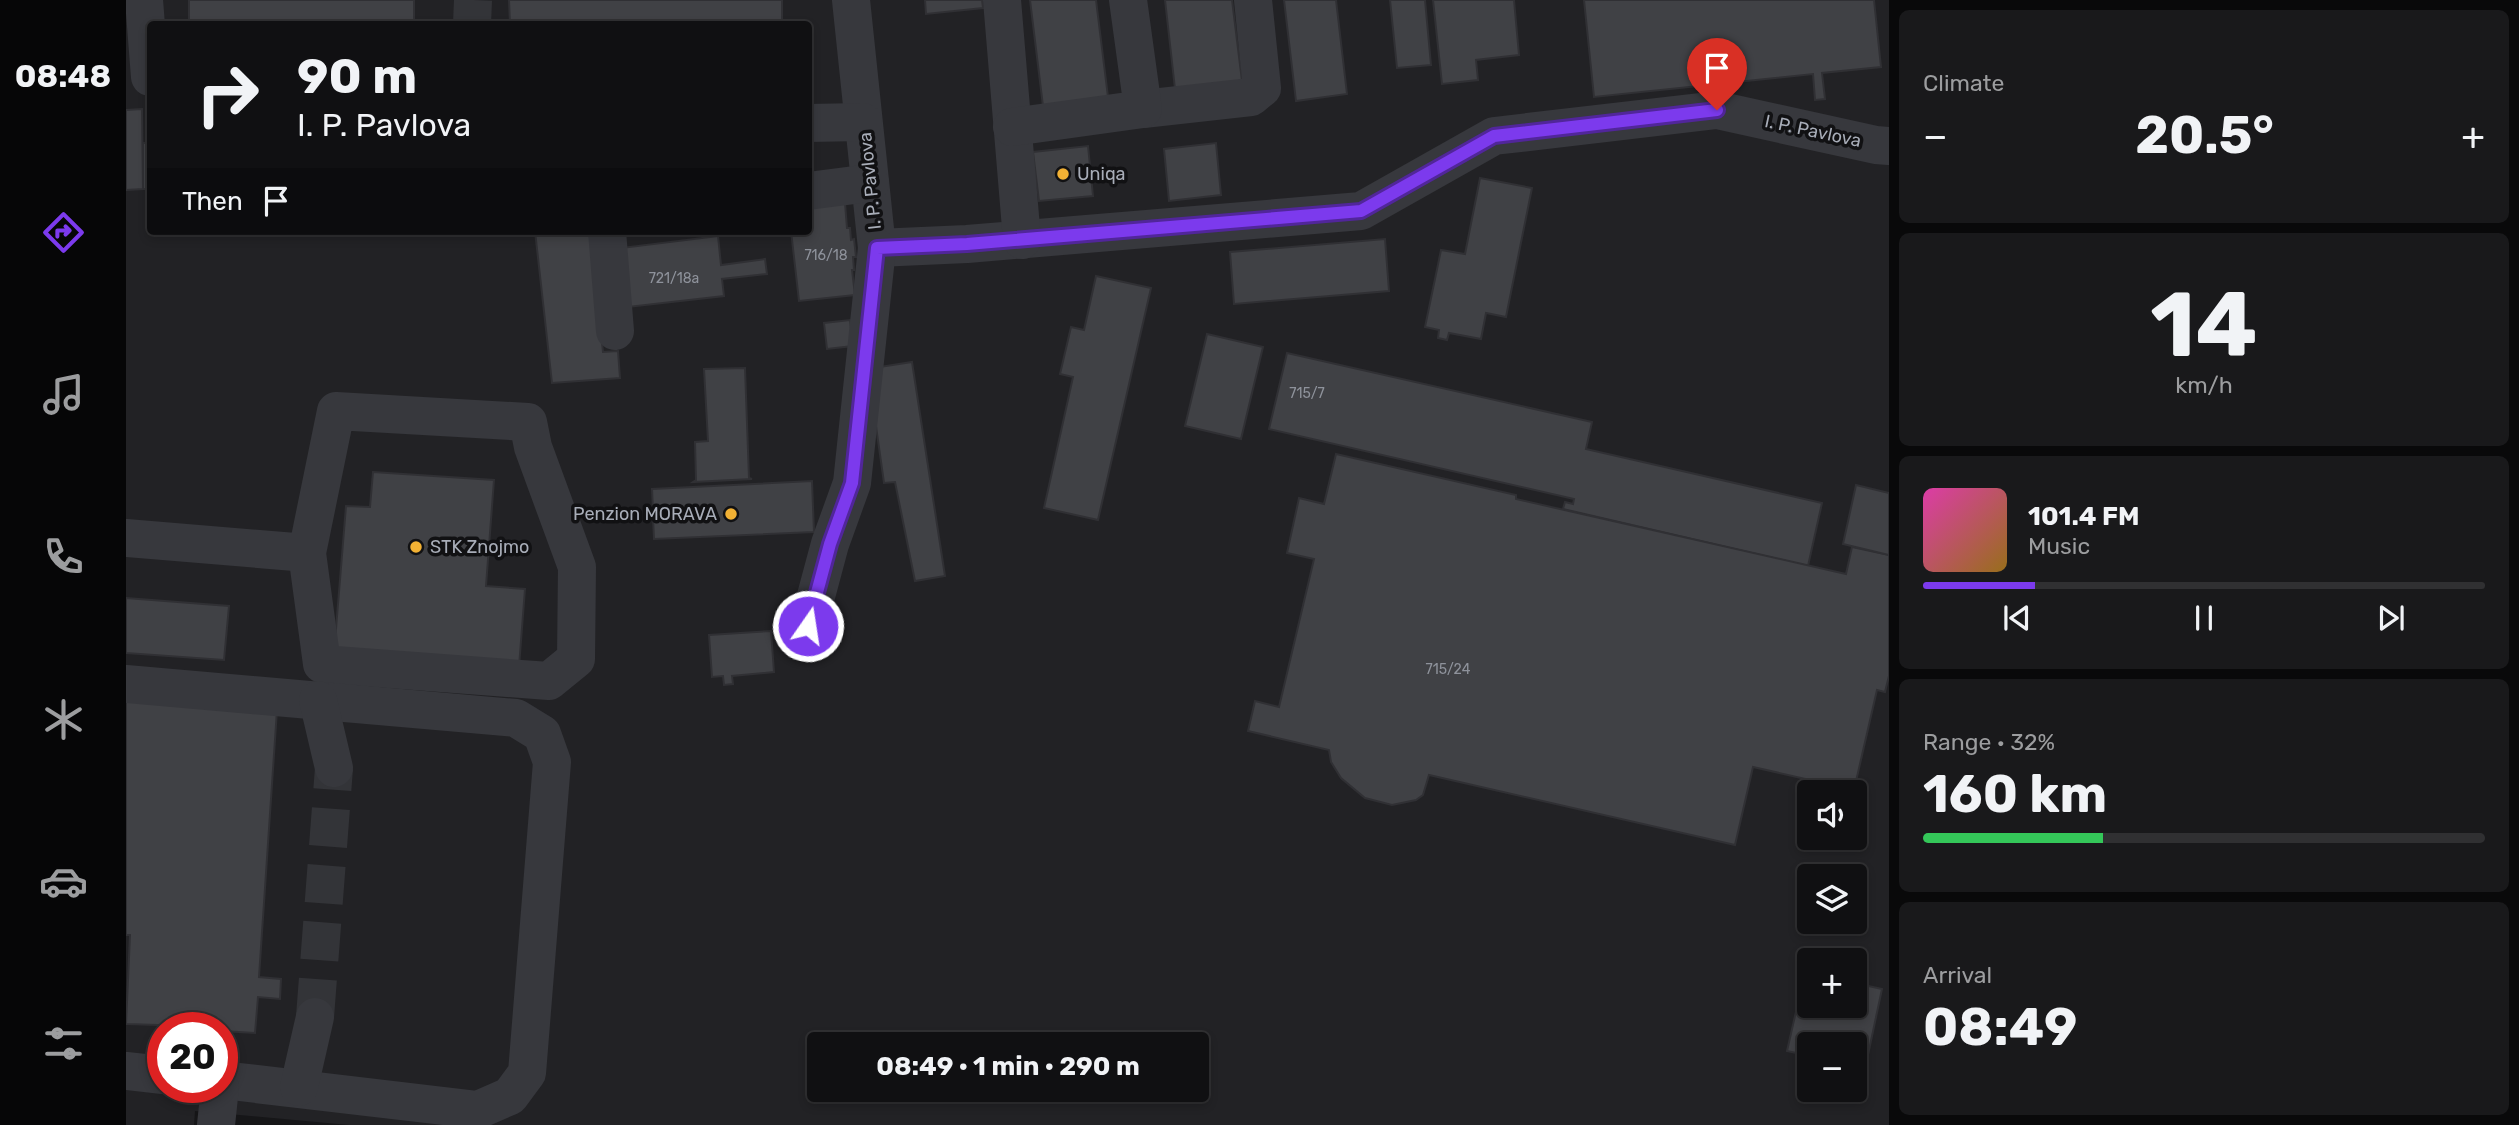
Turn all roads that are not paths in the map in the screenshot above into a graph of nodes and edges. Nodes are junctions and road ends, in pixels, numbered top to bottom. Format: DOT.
graph roads {
  1 [pos="144,0"];
  2 [pos="851,0"];
  3 [pos="1002,0"];
  4 [pos="1128,0"];
  5 [pos="1253,0"];
  6 [pos="147,40"];
  7 [pos="147,79"];
  8 [pos="126,82"];
  9 [pos="1143,109"];
  10 [pos="863,121"];
  11 [pos="812,123"];
  12 [pos="1012,127"];
  13 [pos="1889,146"];
  14 [pos="870,183"];
  15 [pos="812,190"];
  16 [pos="607,235"];
  17 [pos="1021,240"];
  18 [pos="877,248"];
  19 [pos="615,331"];
  20 [pos="126,538"];
  21 [pos="307,553"];
  22 [pos="808,626"];
  23 [pos="320,682"];
  24 [pos="126,684"];
  25 [pos="334,768"];
  26 [pos="315,1017"];
  27 [pos="126,1071"];
  28 [pos="147,1073"];
  29 [pos="238,1081"];
  30 [pos="299,1087"];
  31 [pos="218,1103"];
  32 [pos="216,1125"];
  1 -- 6 [label="street"];
  2 -- 10 [label="street, I. P. Pavlova"];
  3 -- 12 [label="street"];
  4 -- 9 [label="street"];
  5 -- 9 [label="street"];
  7 -- 8 [label="street"];
  9 -- 12 [label="street"];
  10 -- 11 [label="street"];
  10 -- 14 [label="street, I. P. Pavlova"];
  12 -- 17 [label="street"];
  13 -- 17 [label="street, I. P. Pavlova"];
  14 -- 15 [label="street"];
  14 -- 18 [label="street, I. P. Pavlova"];
  16 -- 19 [label="street"];
  17 -- 18 [label="street, I. P. Pavlova"];
  18 -- 22 [label="street"];
  20 -- 21 [label="street"];
  21 -- 23 [label="street"];
  21 -- 23 [label="street"];
  23 -- 24 [label="street"];
  23 -- 25 [label="street"];
  23 -- 30 [label="street"];
  26 -- 30 [label="street"];
  27 -- 28 [label="street"];
  29 -- 30 [label="street"];
  31 -- 32 [label="street"];
}
